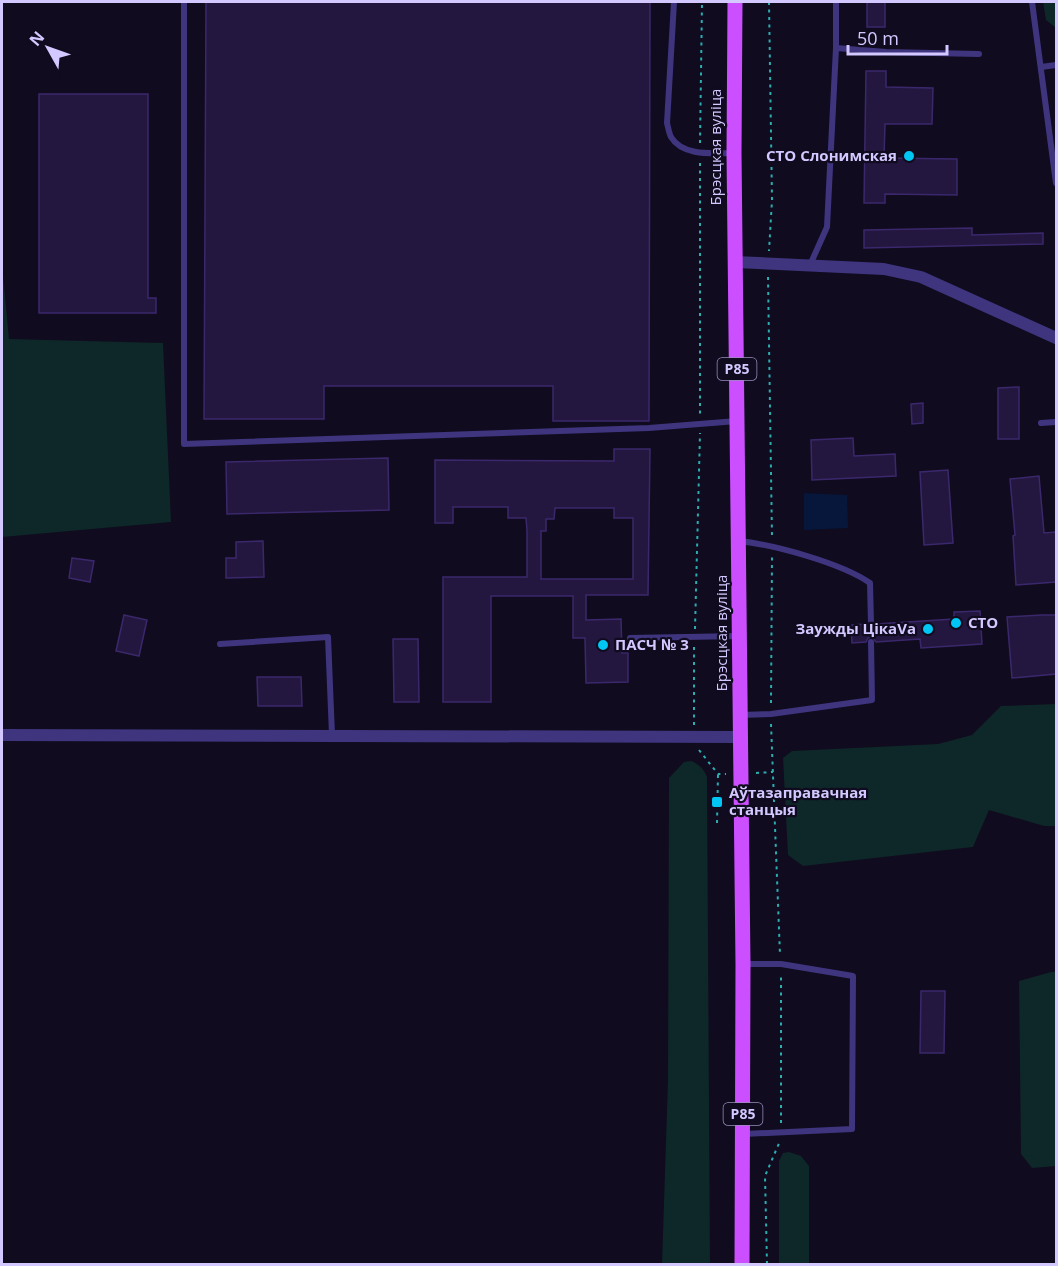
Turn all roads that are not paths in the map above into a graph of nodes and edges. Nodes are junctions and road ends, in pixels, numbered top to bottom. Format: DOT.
graph roads {
  1 [pos="184,2"];
  2 [pos="674,2"];
  3 [pos="735,2"];
  4 [pos="836,2"];
  5 [pos="1032,2"];
  6 [pos="836,48"];
  7 [pos="979,54"];
  8 [pos="1056,65"];
  9 [pos="1041,67"];
  10 [pos="734,153"];
  11 [pos="1056,183"];
  12 [pos="735,262"];
  13 [pos="810,265"];
  14 [pos="1056,338"];
  15 [pos="737,420"];
  16 [pos="1056,422"];
  17 [pos="1041,423"];
  18 [pos="739,541"];
  19 [pos="871,624"];
  20 [pos="741,636"];
  21 [pos="630,638"];
  22 [pos="871,642"];
  23 [pos="220,644"];
  24 [pos="740,715"];
  25 [pos="2,735"];
  26 [pos="332,736"];
  27 [pos="739,737"];
  28 [pos="743,964"];
  29 [pos="743,1134"];
  30 [pos="742,1264"];
  1 -- 15 [label="lane"];
  2 -- 10 [label="lane"];
  3 -- 10 [label="main road, Брэсцкая вуліца / Р85"];
  4 -- 6 [label="lane"];
  5 -- 9 [label="lane"];
  6 -- 7 [label="lane"];
  6 -- 13 [label="lane"];
  8 -- 9 [label="lane"];
  9 -- 11 [label="lane"];
  10 -- 12 [label="main road, Брэсцкая вуліца / Р85"];
  12 -- 13 [label="street"];
  12 -- 15 [label="main road, Брэсцкая вуліца / Р85"];
  13 -- 14 [label="street"];
  15 -- 18 [label="main road, Брэсцкая вуліца / Р85"];
  16 -- 17 [label="lane"];
  18 -- 19 [label="lane"];
  18 -- 20 [label="main road, Брэсцкая вуліца / Р85"];
  20 -- 21 [label="lane"];
  20 -- 24 [label="main road, Брэсцкая вуліца / Р85"];
  22 -- 24 [label="lane"];
  23 -- 26 [label="lane"];
  24 -- 27 [label="main road, Брэсцкая вуліца / Р85"];
  25 -- 26 [label="street"];
  26 -- 27 [label="street"];
  27 -- 28 [label="main road, Брэсцкая вуліца / Р85"];
  28 -- 29 [label="main road, Брэсцкая вуліца / Р85"];
  28 -- 29 [label="lane"];
  29 -- 30 [label="main road, Брэсцкая вуліца / Р85"];
}
